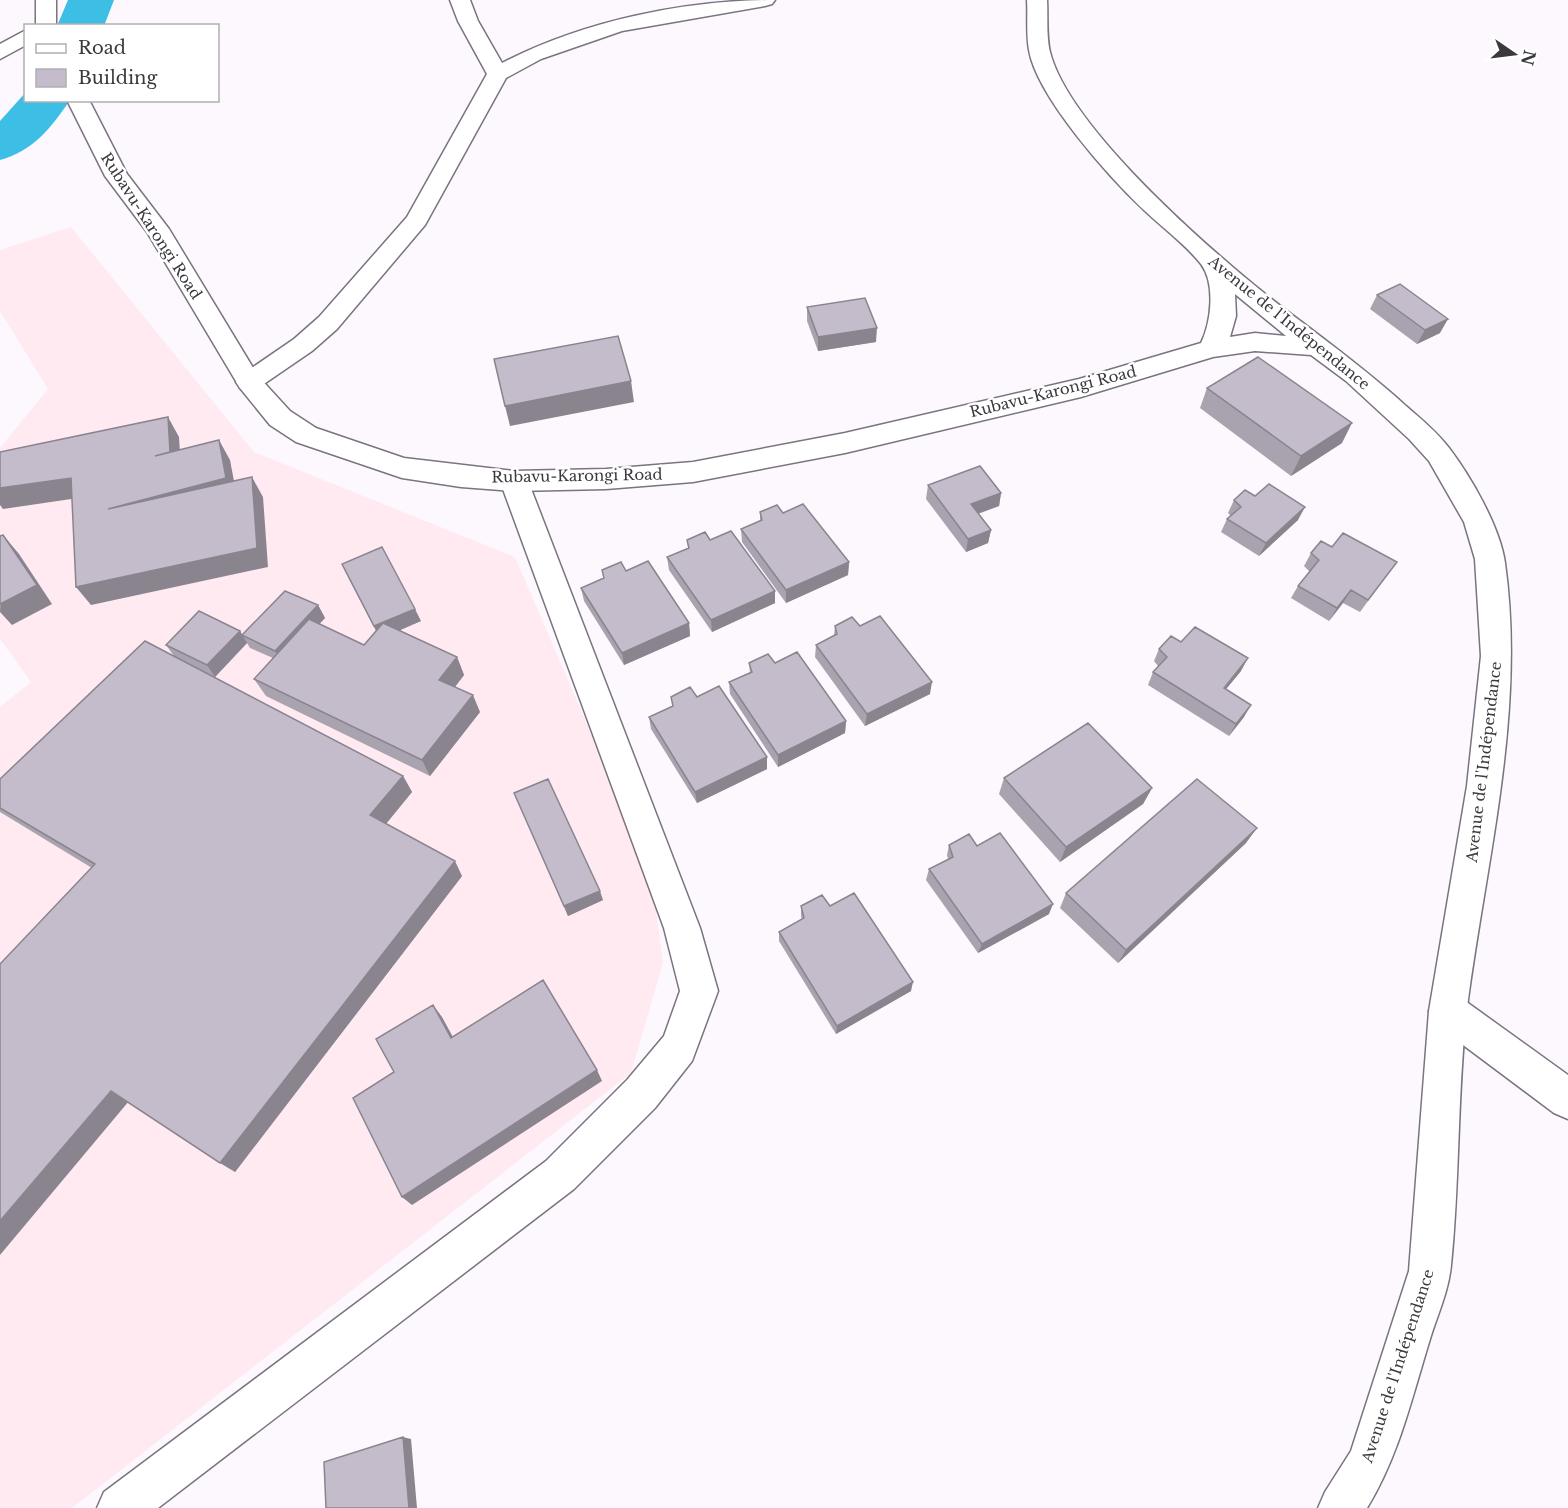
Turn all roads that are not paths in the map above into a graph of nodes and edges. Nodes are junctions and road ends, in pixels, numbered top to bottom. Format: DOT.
graph roads {
  1 [pos="46,0"];
  2 [pos="460,0"];
  3 [pos="765,0"];
  4 [pos="1037,0"];
  5 [pos="44,24"];
  6 [pos="24,37"];
  7 [pos="0,53"];
  8 [pos="498,74"];
  9 [pos="79,102"];
  10 [pos="1214,263"];
  11 [pos="1316,347"];
  12 [pos="1211,349"];
  13 [pos="249,381"];
  14 [pos="514,481"];
  15 [pos="1448,1011"];
  16 [pos="1568,1099"];
  17 [pos="120,1508"];
  18 [pos="1341,1508"];
  1 -- 5 [label="main road"];
  2 -- 8 [label="main road"];
  3 -- 8 [label="main road"];
  4 -- 10 [label="main road, Avenue de l'Indépendance"];
  6 -- 7 [label="main road"];
  8 -- 13 [label="main road"];
  9 -- 13 [label="main road, Rubavu-Karongi Road"];
  10 -- 11 [label="main road, Avenue de l'Indépendance"];
  10 -- 12 [label="main road"];
  11 -- 12 [label="main road, Rubavu-Karongi Road"];
  11 -- 15 [label="main road, Avenue de l'Indépendance"];
  12 -- 14 [label="main road, Rubavu-Karongi Road"];
  13 -- 14 [label="main road, Rubavu-Karongi Road"];
  14 -- 17 [label="main road"];
  15 -- 16 [label="main road"];
  15 -- 18 [label="main road, Avenue de l'Indépendance"];
}
